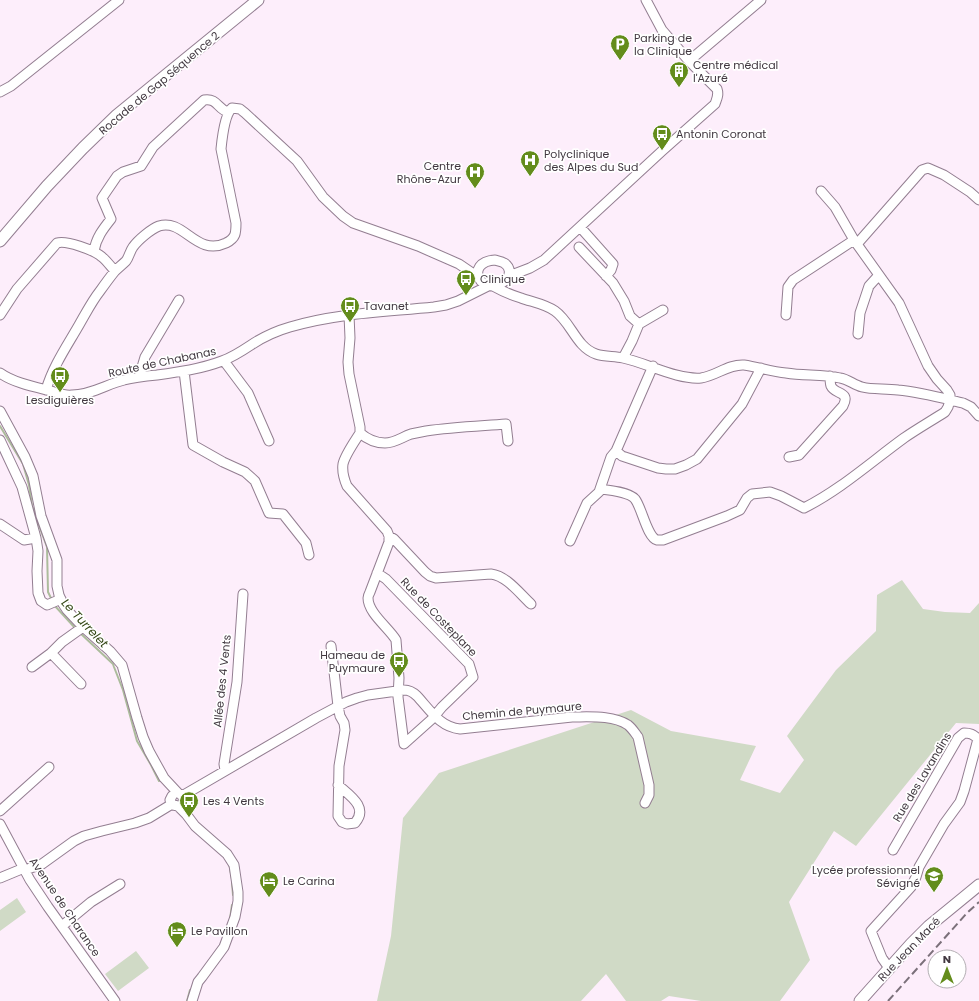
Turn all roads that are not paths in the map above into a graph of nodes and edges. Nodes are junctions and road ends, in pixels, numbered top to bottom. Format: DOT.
graph roads {
  1 [pos="119,0"];
  2 [pos="258,0"];
  3 [pos="646,0"];
  4 [pos="761,0"];
  5 [pos="688,61"];
  6 [pos="0,92"];
  7 [pos="232,110"];
  8 [pos="821,191"];
  9 [pos="979,200"];
  10 [pos="580,227"];
  11 [pos="0,241"];
  12 [pos="855,242"];
  13 [pos="579,247"];
  14 [pos="94,251"];
  15 [pos="459,264"];
  16 [pos="482,264"];
  17 [pos="506,265"];
  18 [pos="530,268"];
  19 [pos="115,271"];
  20 [pos="879,275"];
  21 [pos="606,276"];
  22 [pos="478,278"];
  23 [pos="508,278"];
  24 [pos="491,286"];
  25 [pos="514,295"];
  26 [pos="466,296"];
  27 [pos="179,300"];
  28 [pos="663,310"];
  29 [pos="349,314"];
  30 [pos="0,315"];
  31 [pos="786,315"];
  32 [pos="639,324"];
  33 [pos="858,334"];
  34 [pos="623,358"];
  35 [pos="224,360"];
  36 [pos="653,366"];
  37 [pos="761,368"];
  38 [pos="184,371"];
  39 [pos="0,373"];
  40 [pos="830,376"];
  41 [pos="139,377"];
  42 [pos="46,390"];
  43 [pos="950,400"];
  44 [pos="0,411"];
  45 [pos="979,416"];
  46 [pos="360,433"];
  47 [pos="0,440"];
  48 [pos="269,441"];
  49 [pos="508,441"];
  50 [pos="616,451"];
  51 [pos="789,457"];
  52 [pos="600,489"];
  53 [pos="0,524"];
  54 [pos="389,536"];
  55 [pos="36,538"];
  56 [pos="570,541"];
  57 [pos="308,554"];
  58 [pos="377,573"];
  59 [pos="243,594"];
  60 [pos="56,601"];
  61 [pos="531,604"];
  62 [pos="80,630"];
  63 [pos="331,646"];
  64 [pos="51,653"];
  65 [pos="32,667"];
  66 [pos="81,684"];
  67 [pos="399,690"];
  68 [pos="338,706"];
  69 [pos="435,715"];
  70 [pos="49,767"];
  71 [pos="225,770"];
  72 [pos="338,785"];
  73 [pos="177,800"];
  74 [pos="645,803"];
  75 [pos="0,812"];
  76 [pos="0,824"];
  77 [pos="893,850"];
  78 [pos="24,869"];
  79 [pos="0,878"];
  80 [pos="120,884"];
  81 [pos="979,885"];
  82 [pos="62,926"];
  83 [pos="889,968"];
  84 [pos="115,1001"];
  85 [pos="192,1001"];
  86 [pos="860,1001"];
  1 -- 6 [label="street"];
  2 -- 11 [label="main road, Rocade de Gap Séquence 2"];
  3 -- 5 [label="street"];
  4 -- 5 [label="street"];
  5 -- 10 [label="street"];
  7 -- 14 [label="street"];
  7 -- 15 [label="street"];
  7 -- 19 [label="street"];
  8 -- 12 [label="street"];
  9 -- 12 [label="street"];
  10 -- 18 [label="street"];
  10 -- 21 [label="street"];
  12 -- 20 [label="street"];
  12 -- 31 [label="street"];
  13 -- 21 [label="street"];
  14 -- 19 [label="street"];
  14 -- 30 [label="street"];
  15 -- 16 [label="street"];
  15 -- 22 [label="street"];
  16 -- 17 [label="street"];
  16 -- 22 [label="street"];
  17 -- 18 [label="street"];
  17 -- 23 [label="street"];
  18 -- 23 [label="street"];
  19 -- 42 [label="street"];
  20 -- 33 [label="street"];
  20 -- 43 [label="street"];
  21 -- 32 [label="street"];
  22 -- 24 [label="street"];
  22 -- 26 [label="street, Route de Chabanas"];
  23 -- 24 [label="street"];
  23 -- 25 [label="street"];
  24 -- 25 [label="street"];
  24 -- 26 [label="street, Route de Chabanas"];
  25 -- 34 [label="street"];
  26 -- 29 [label="street, Route de Chabanas"];
  27 -- 41 [label="street"];
  28 -- 32 [label="street"];
  29 -- 35 [label="street, Route de Chabanas"];
  29 -- 46 [label="street"];
  32 -- 34 [label="street"];
  34 -- 36 [label="street"];
  35 -- 38 [label="street, Route de Chabanas"];
  35 -- 48 [label="street"];
  36 -- 37 [label="street"];
  36 -- 50 [label="street"];
  37 -- 40 [label="street"];
  37 -- 50 [label="street"];
  38 -- 41 [label="street, Route de Chabanas"];
  38 -- 57 [label="street"];
  39 -- 42 [label="street, Route de Chabanas"];
  40 -- 43 [label="street"];
  40 -- 51 [label="street"];
  41 -- 42 [label="street, Route de Chabanas"];
  43 -- 45 [label="street"];
  43 -- 52 [label="street"];
  44 -- 60 [label="street"];
  46 -- 49 [label="street"];
  46 -- 54 [label="street"];
  47 -- 55 [label="street"];
  50 -- 52 [label="street"];
  52 -- 56 [label="street"];
  53 -- 55 [label="street"];
  54 -- 58 [label="street"];
  54 -- 61 [label="street"];
  55 -- 60 [label="street"];
  58 -- 67 [label="street"];
  58 -- 69 [label="street, Rue de Costeplane"];
  59 -- 71 [label="street, Allée des 4 Vents"];
  60 -- 62 [label="street"];
  62 -- 64 [label="street"];
  62 -- 73 [label="street"];
  63 -- 68 [label="street"];
  64 -- 65 [label="street"];
  64 -- 66 [label="street"];
  67 -- 68 [label="street, Chemin de Puymaure"];
  67 -- 69 [label="street, Chemin de Puymaure"];
  67 -- 69 [label="street"];
  68 -- 71 [label="street, Chemin de Puymaure"];
  68 -- 72 [label="street"];
  69 -- 74 [label="street, Chemin de Puymaure"];
  70 -- 75 [label="street"];
  71 -- 73 [label="street, Chemin de Puymaure"];
  73 -- 78 [label="street, Chemin de Puymaure"];
  73 -- 85 [label="street"];
  76 -- 78 [label="street, Avenue de Charance"];
  77 -- 83 [label="street, Rue des Lavandins"];
  78 -- 79 [label="street, Chemin de Puymaure"];
  78 -- 82 [label="street, Avenue de Charance"];
  80 -- 82 [label="street"];
  81 -- 83 [label="main road, Rue Jean Macé"];
  82 -- 84 [label="street, Avenue de Charance"];
  83 -- 86 [label="main road, Rue Jean Macé"];
}
